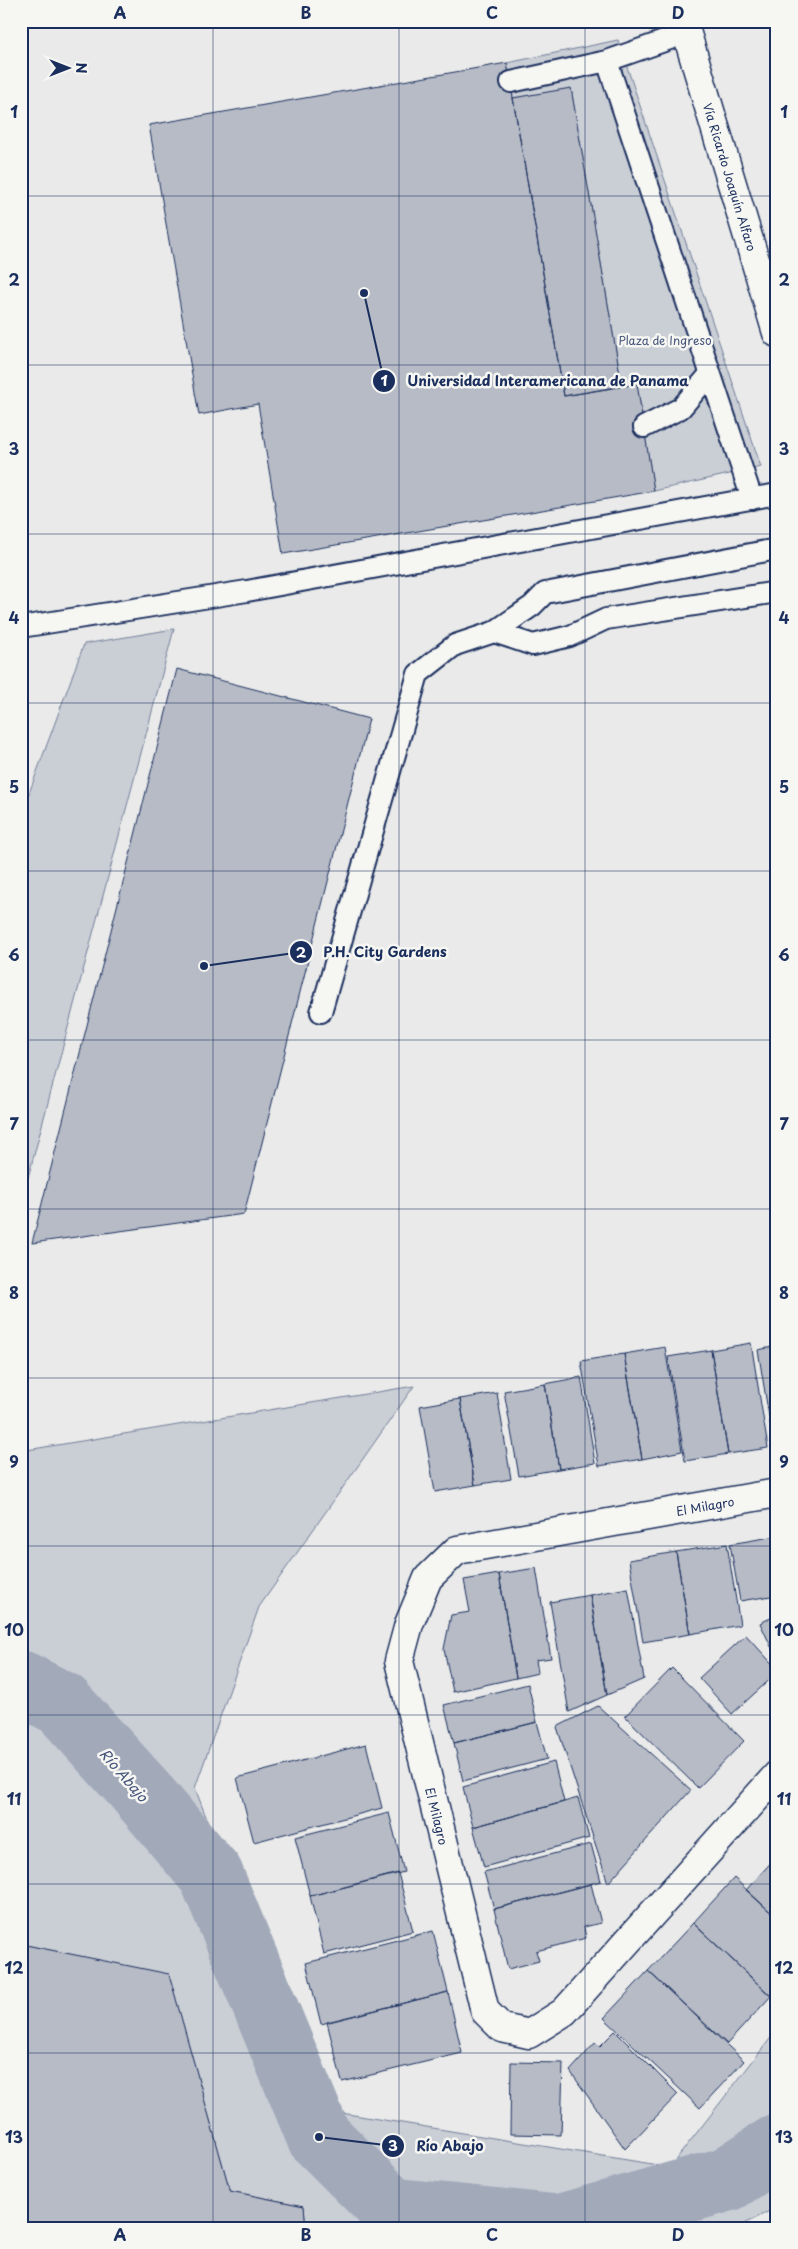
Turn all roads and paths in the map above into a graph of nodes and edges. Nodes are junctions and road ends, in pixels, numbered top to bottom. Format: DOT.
graph roads {
  1 [pos="685,27"];
  2 [pos="607,61"];
  3 [pos="511,82"];
  4 [pos="777,333"];
  5 [pos="710,374"];
  6 [pos="644,427"];
  7 [pos="777,494"];
  8 [pos="752,500"];
  9 [pos="777,549"];
  10 [pos="777,592"];
  11 [pos="21,627"];
  12 [pos="494,632"];
  13 [pos="321,1012"];
  14 [pos="777,1493"];
  15 [pos="777,1775"];
  1 -- 2 [label="lane"];
  1 -- 4 [label="street, Vía Ricardo Joaquín Alfaro"];
  2 -- 3 [label="lane"];
  2 -- 5 [label="lane"];
  5 -- 6 [label="lane"];
  5 -- 8 [label="lane"];
  7 -- 8 [label="lane"];
  8 -- 11 [label="lane"];
  9 -- 12 [label="lane"];
  10 -- 12 [label="lane"];
  12 -- 13 [label="lane"];
  14 -- 15 [label="street, El Milagro"];
}
